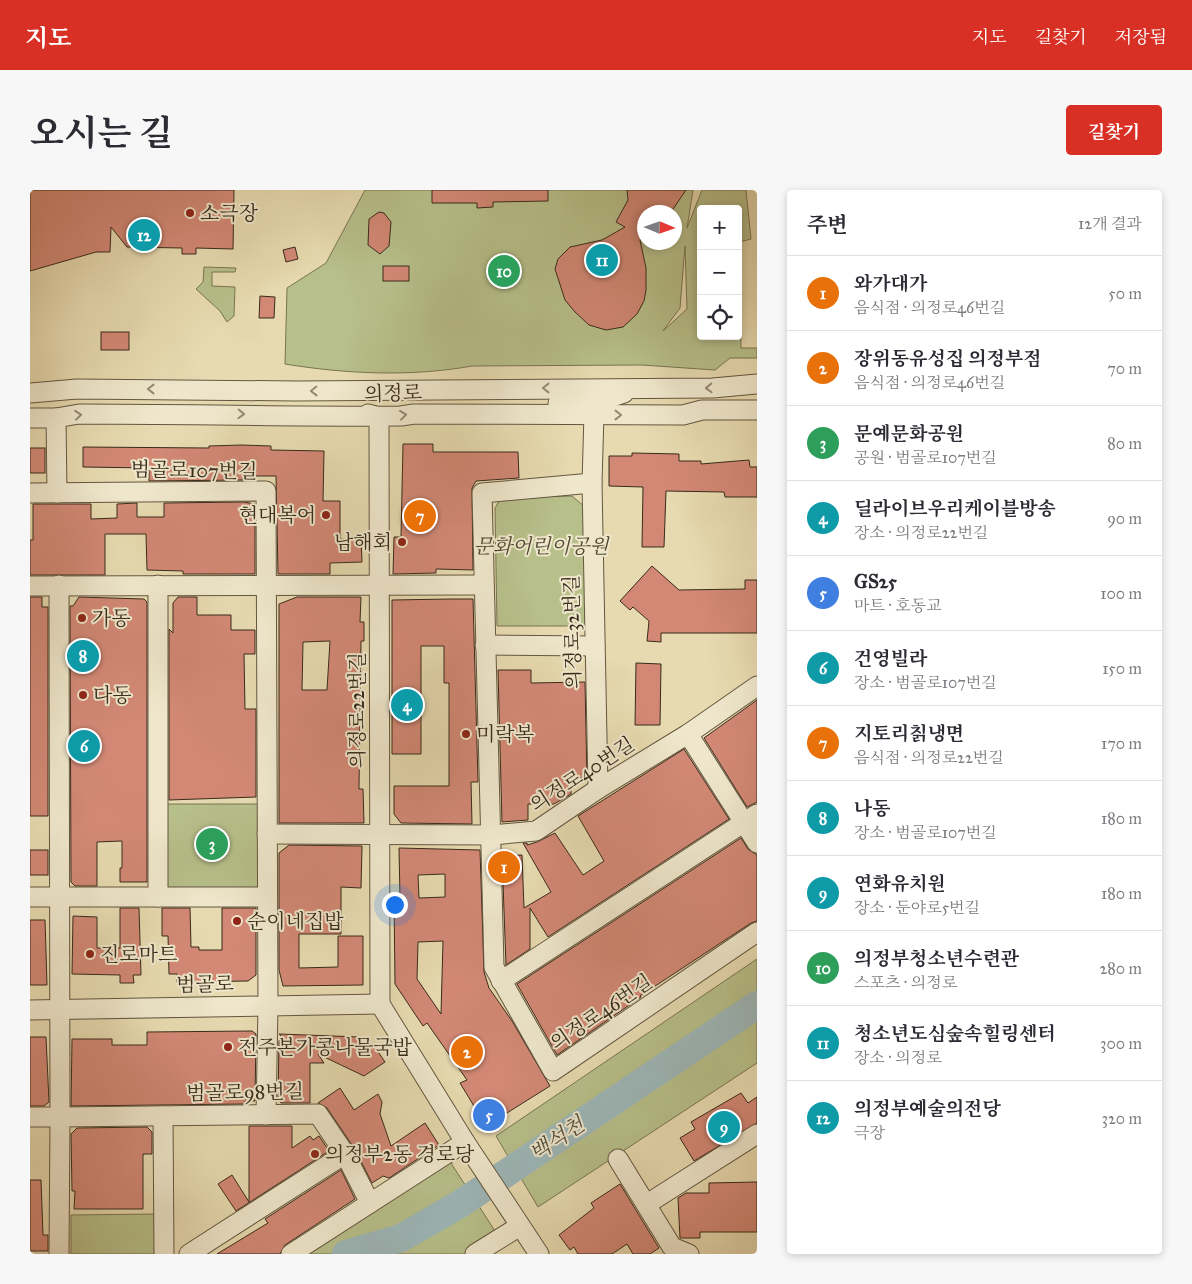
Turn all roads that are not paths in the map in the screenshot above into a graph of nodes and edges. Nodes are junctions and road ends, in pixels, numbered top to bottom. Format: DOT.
graph roads {
  1 [pos="757,384"];
  2 [pos="639,388"];
  3 [pos="390,389"];
  4 [pos="30,393"];
  5 [pos="757,410"];
  6 [pos="594,414"];
  7 [pos="379,416"];
  8 [pos="30,418"];
  9 [pos="56,418"];
  10 [pos="592,483"];
  11 [pos="30,493"];
  12 [pos="57,493"];
  13 [pos="158,585"];
  14 [pos="266,585"];
  15 [pos="379,585"];
  16 [pos="483,585"];
  17 [pos="30,586"];
  18 [pos="59,586"];
  19 [pos="485,645"];
  20 [pos="595,646"];
  21 [pos="757,686"];
  22 [pos="688,734"];
  23 [pos="598,789"];
  24 [pos="751,819"];
  25 [pos="267,834"];
  26 [pos="380,835"];
  27 [pos="492,835"];
  28 [pos="757,842"];
  29 [pos="30,897"];
  30 [pos="59,897"];
  31 [pos="158,897"];
  32 [pos="268,897"];
  33 [pos="757,932"];
  34 [pos="501,981"];
  35 [pos="380,1004"];
  36 [pos="268,1006"];
  37 [pos="30,1010"];
  38 [pos="60,1010"];
  39 [pos="266,1115"];
  40 [pos="60,1116"];
  41 [pos="164,1116"];
  42 [pos="30,1117"];
  43 [pos="757,1134"];
  44 [pos="465,1142"];
  45 [pos="345,1154"];
  46 [pos="618,1160"];
  47 [pos="370,1203"];
  48 [pos="647,1204"];
  49 [pos="518,1222"];
  50 [pos="59,1254"];
  51 [pos="164,1254"];
  52 [pos="189,1254"];
  53 [pos="291,1254"];
  54 [pos="475,1254"];
  55 [pos="539,1254"];
  56 [pos="689,1254"];
  1 -- 2 [label="street, 의정로, one-way"];
  2 -- 3 [label="street, 의정로, one-way"];
  2 -- 6 [label="street"];
  3 -- 4 [label="street, 의정로, one-way"];
  3 -- 7 [label="street"];
  6 -- 5 [label="street, 의정로, one-way"];
  7 -- 6 [label="street, 의정로, one-way"];
  6 -- 10 [label="street, 의정로32번길"];
  9 -- 7 [label="street, 의정로, one-way"];
  7 -- 15 [label="street, 의정로22번길"];
  8 -- 9 [label="street, 의정로"];
  9 -- 12 [label="street"];
  10 -- 16 [label="street, 의정로46번길"];
  10 -- 20 [label="street, 의정로32번길"];
  11 -- 12 [label="street, 범골로107번길"];
  12 -- 14 [label="street, 범골로107번길"];
  13 -- 14 [label="street"];
  13 -- 18 [label="street"];
  13 -- 31 [label="street"];
  14 -- 15 [label="street"];
  14 -- 25 [label="street, 범골로107번길"];
  15 -- 16 [label="street"];
  15 -- 26 [label="street, 의정로22번길"];
  16 -- 19 [label="street, 의정로46번길"];
  17 -- 18 [label="street"];
  18 -- 30 [label="street"];
  19 -- 20 [label="street"];
  19 -- 27 [label="street, 의정로46번길"];
  20 -- 23 [label="street, 의정로32번길"];
  21 -- 22 [label="street, 의정로40번길"];
  22 -- 23 [label="street, 의정로40번길"];
  22 -- 24 [label="street"];
  23 -- 27 [label="street, 의정로40번길"];
  24 -- 28 [label="street"];
  24 -- 34 [label="street"];
  25 -- 26 [label="street"];
  25 -- 32 [label="street, 범골로107번길"];
  26 -- 27 [label="street, 의정로40번길"];
  26 -- 35 [label="street, 의정로22번길"];
  27 -- 34 [label="street, 의정로46번길"];
  29 -- 30 [label="street"];
  30 -- 31 [label="street"];
  30 -- 38 [label="street"];
  31 -- 32 [label="street"];
  32 -- 36 [label="street, 범골로107번길"];
  33 -- 34 [label="street, 의정로46번길"];
  35 -- 36 [label="street, 범골로"];
  35 -- 44 [label="street"];
  36 -- 38 [label="street, 범골로"];
  36 -- 39 [label="street, 범골로107번길"];
  37 -- 38 [label="street, 범골로"];
  38 -- 40 [label="street"];
  39 -- 41 [label="street, 범골로98번길"];
  39 -- 45 [label="street, 범골로98번길"];
  40 -- 41 [label="street, 범골로98번길"];
  40 -- 42 [label="street, 범골로98번길"];
  40 -- 50 [label="street"];
  41 -- 51 [label="street"];
  43 -- 48 [label="street"];
  44 -- 47 [label="street"];
  44 -- 49 [label="street"];
  45 -- 47 [label="street"];
  45 -- 52 [label="street"];
  46 -- 48 [label="street"];
  47 -- 53 [label="street"];
  48 -- 56 [label="street"];
  49 -- 54 [label="street"];
  49 -- 55 [label="street"];
}
